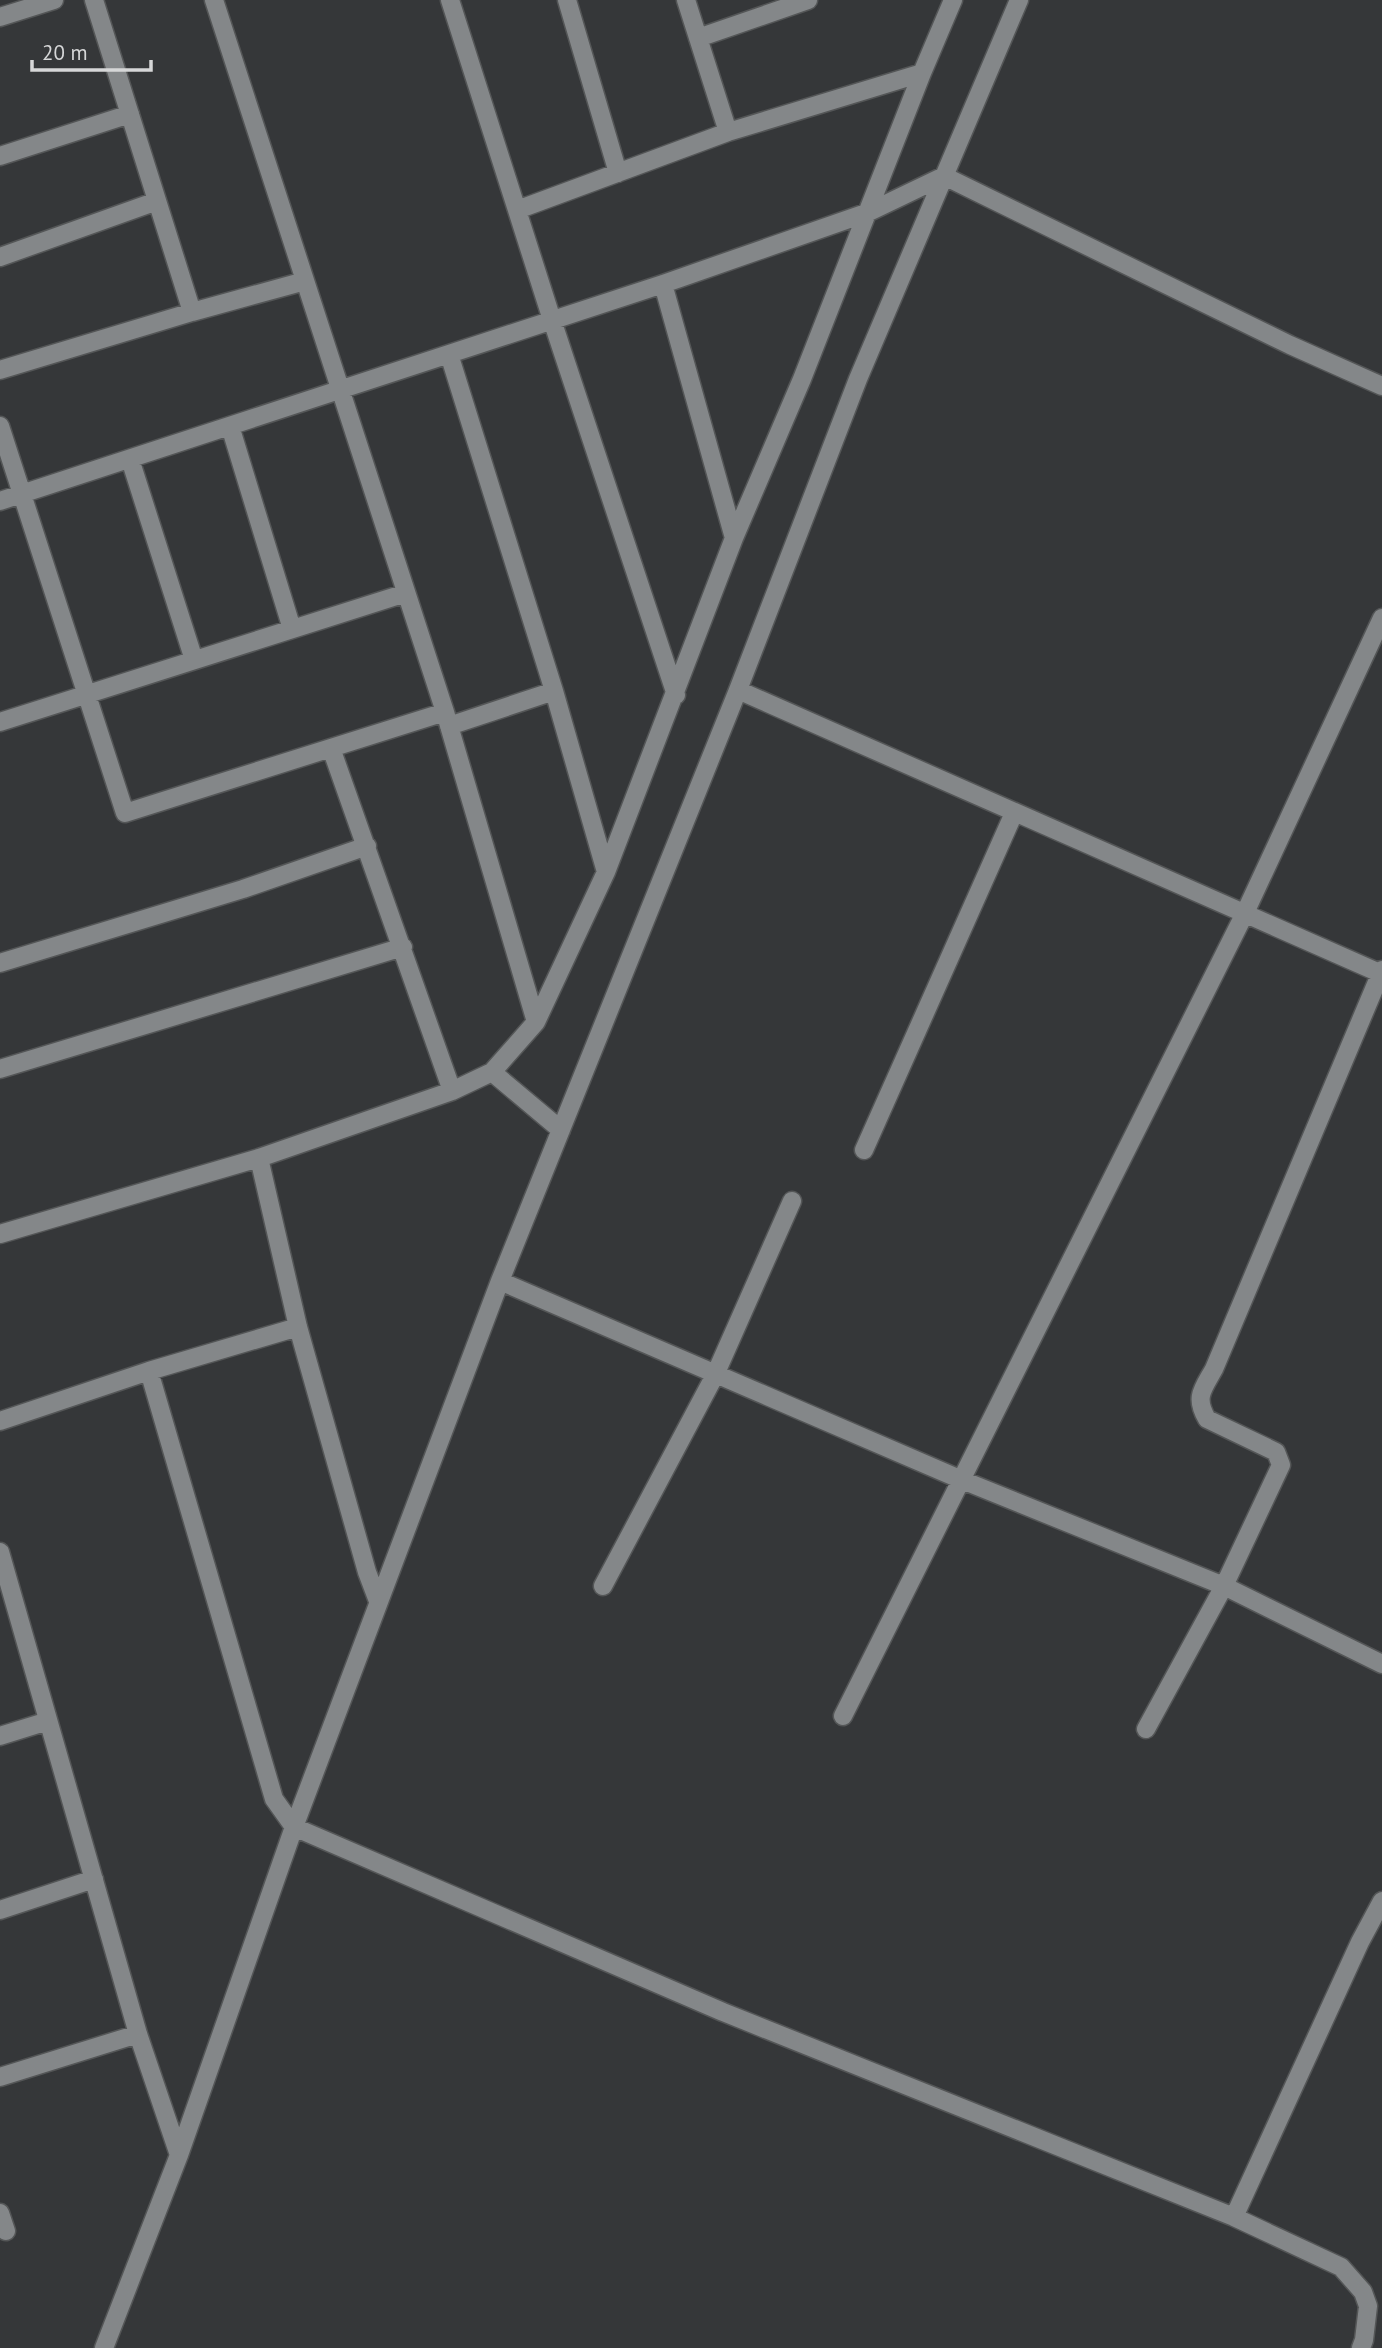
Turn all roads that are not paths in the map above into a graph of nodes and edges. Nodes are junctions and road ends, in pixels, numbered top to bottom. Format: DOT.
graph roads {
  1 [pos="54,0"];
  2 [pos="94,0"];
  3 [pos="214,0"];
  4 [pos="450,0"];
  5 [pos="567,0"];
  6 [pos="686,0"];
  7 [pos="808,0"];
  8 [pos="953,0"];
  9 [pos="1019,0"];
  10 [pos="0,17"];
  11 [pos="698,38"];
  12 [pos="922,73"];
  13 [pos="130,114"];
  14 [pos="728,132"];
  15 [pos="0,156"];
  16 [pos="618,173"];
  17 [pos="944,176"];
  18 [pos="157,201"];
  19 [pos="517,210"];
  20 [pos="869,212"];
  21 [pos="0,257"];
  22 [pos="305,281"];
  23 [pos="663,284"];
  24 [pos="192,312"];
  25 [pos="552,320"];
  26 [pos="449,354"];
  27 [pos="0,370"];
  28 [pos="1382,386"];
  29 [pos="341,390"];
  30 [pos="0,426"];
  31 [pos="230,426"];
  32 [pos="130,459"];
  33 [pos="22,494"];
  34 [pos="0,501"];
  35 [pos="734,538"];
  36 [pos="406,593"];
  37 [pos="1382,618"];
  38 [pos="292,629"];
  39 [pos="194,660"];
  40 [pos="738,690"];
  41 [pos="554,691"];
  42 [pos="87,695"];
  43 [pos="676,695"];
  44 [pos="447,719"];
  45 [pos="0,722"];
  46 [pos="331,748"];
  47 [pos="1014,813"];
  48 [pos="367,846"];
  49 [pos="606,872"];
  50 [pos="1244,915"];
  51 [pos="403,947"];
  52 [pos="0,962"];
  53 [pos="1381,973"];
  54 [pos="536,1022"];
  55 [pos="0,1069"];
  56 [pos="492,1072"];
  57 [pos="452,1091"];
  58 [pos="561,1130"];
  59 [pos="864,1150"];
  60 [pos="259,1158"];
  61 [pos="792,1201"];
  62 [pos="0,1234"];
  63 [pos="500,1281"];
  64 [pos="298,1327"];
  65 [pos="149,1371"];
  66 [pos="715,1375"];
  67 [pos="0,1421"];
  68 [pos="962,1480"];
  69 [pos="0,1552"];
  70 [pos="3,1573"];
  71 [pos="603,1586"];
  72 [pos="1224,1586"];
  73 [pos="378,1601"];
  74 [pos="1382,1664"];
  75 [pos="843,1716"];
  76 [pos="48,1721"];
  77 [pos="1146,1729"];
  78 [pos="0,1737"];
  79 [pos="294,1827"];
  80 [pos="94,1879"];
  81 [pos="1382,1901"];
  82 [pos="0,1910"];
  83 [pos="138,2034"];
  84 [pos="0,2077"];
  85 [pos="179,2155"];
  86 [pos="0,2213"];
  87 [pos="1234,2217"];
  88 [pos="6,2231"];
  89 [pos="104,2348"];
  90 [pos="1361,2348"];
  1 -- 10 [label="street"];
  2 -- 13 [label="street"];
  3 -- 22 [label="street"];
  4 -- 19 [label="street"];
  5 -- 16 [label="street"];
  6 -- 11 [label="street"];
  7 -- 11 [label="street"];
  8 -- 12 [label="street"];
  9 -- 17 [label="street"];
  11 -- 14 [label="street"];
  12 -- 14 [label="street"];
  12 -- 20 [label="street"];
  13 -- 15 [label="street"];
  13 -- 18 [label="street"];
  14 -- 16 [label="street"];
  16 -- 19 [label="street"];
  17 -- 20 [label="street"];
  17 -- 28 [label="street"];
  17 -- 40 [label="street"];
  18 -- 21 [label="street"];
  18 -- 24 [label="street"];
  19 -- 25 [label="street"];
  20 -- 23 [label="street"];
  20 -- 35 [label="street"];
  22 -- 24 [label="street"];
  22 -- 29 [label="street"];
  23 -- 25 [label="street"];
  23 -- 35 [label="street"];
  24 -- 27 [label="street"];
  25 -- 26 [label="street"];
  25 -- 43 [label="street"];
  26 -- 29 [label="street"];
  26 -- 41 [label="street"];
  29 -- 31 [label="street"];
  29 -- 36 [label="street"];
  30 -- 33 [label="street"];
  31 -- 32 [label="street"];
  31 -- 38 [label="street"];
  32 -- 33 [label="street"];
  32 -- 39 [label="street"];
  33 -- 34 [label="street"];
  33 -- 42 [label="street"];
  35 -- 43 [label="street"];
  36 -- 38 [label="street"];
  36 -- 44 [label="street"];
  37 -- 50 [label="street"];
  38 -- 39 [label="street"];
  39 -- 42 [label="street"];
  40 -- 47 [label="street"];
  40 -- 58 [label="street"];
  41 -- 44 [label="street"];
  41 -- 49 [label="street"];
  42 -- 45 [label="street"];
  42 -- 46 [label="street"];
  43 -- 49 [label="street"];
  44 -- 46 [label="street"];
  44 -- 54 [label="street"];
  46 -- 48 [label="street"];
  47 -- 50 [label="street"];
  47 -- 59 [label="street"];
  48 -- 51 [label="street"];
  48 -- 52 [label="street"];
  49 -- 54 [label="street"];
  50 -- 53 [label="street"];
  50 -- 68 [label="street"];
  51 -- 55 [label="street"];
  51 -- 57 [label="street"];
  53 -- 72 [label="street"];
  54 -- 56 [label="street"];
  56 -- 57 [label="street"];
  56 -- 58 [label="street"];
  57 -- 60 [label="street"];
  58 -- 63 [label="street"];
  60 -- 62 [label="street"];
  60 -- 64 [label="street"];
  61 -- 66 [label="street"];
  63 -- 66 [label="street"];
  63 -- 73 [label="street"];
  64 -- 65 [label="street"];
  64 -- 73 [label="street"];
  65 -- 67 [label="street"];
  65 -- 79 [label="street"];
  66 -- 68 [label="street"];
  66 -- 71 [label="street"];
  68 -- 72 [label="street"];
  68 -- 75 [label="street"];
  69 -- 70 [label="street"];
  70 -- 76 [label="street"];
  72 -- 74 [label="street"];
  72 -- 77 [label="street"];
  73 -- 79 [label="street"];
  76 -- 78 [label="street"];
  76 -- 80 [label="street"];
  79 -- 85 [label="street"];
  79 -- 87 [label="street"];
  80 -- 82 [label="street"];
  80 -- 83 [label="street"];
  81 -- 87 [label="street"];
  83 -- 84 [label="street"];
  83 -- 85 [label="street"];
  85 -- 89 [label="street"];
  86 -- 88 [label="street"];
  87 -- 90 [label="street"];
}
